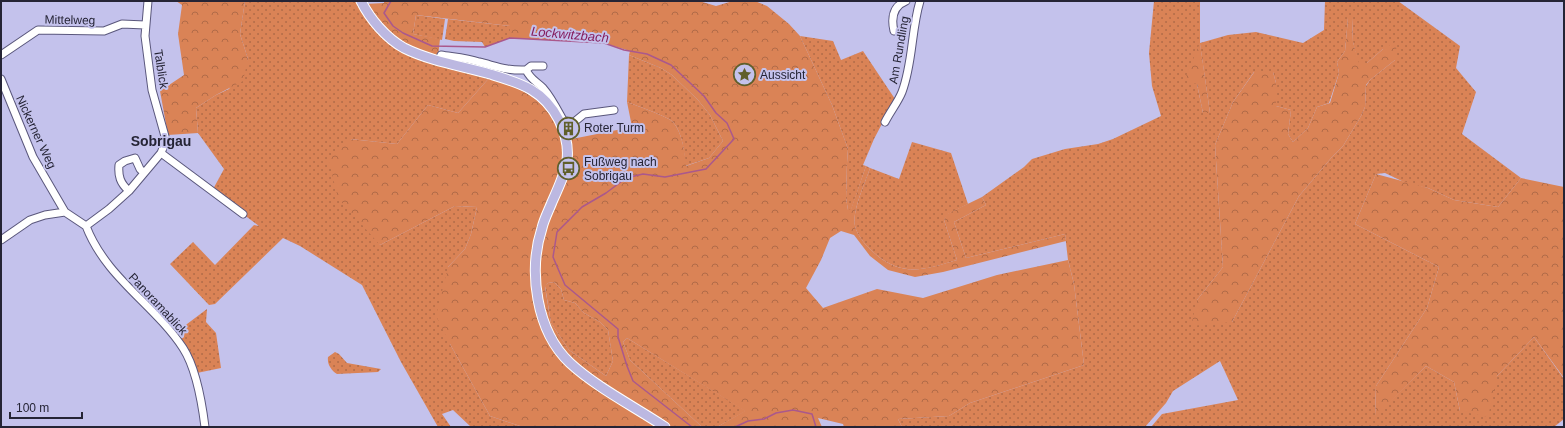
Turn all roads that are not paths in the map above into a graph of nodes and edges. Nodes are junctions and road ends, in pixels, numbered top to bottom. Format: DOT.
graph roads {
  1 [pos="148,1"];
  2 [pos="360,1"];
  3 [pos="906,1"];
  4 [pos="920,1"];
  5 [pos="145,25"];
  6 [pos="894,31"];
  7 [pos="1,56"];
  8 [pos="440,60"];
  9 [pos="543,66"];
  10 [pos="526,70"];
  11 [pos="1,79"];
  12 [pos="614,110"];
  13 [pos="885,122"];
  14 [pos="573,123"];
  15 [pos="564,135"];
  16 [pos="161,153"];
  17 [pos="144,173"];
  18 [pos="129,191"];
  19 [pos="65,212"];
  20 [pos="242,214"];
  21 [pos="86,226"];
  22 [pos="1,240"];
  23 [pos="205,427"];
  24 [pos="665,427"];
  1 -- 5 [label="street, Talblick"];
  2 -- 8 [label="main road"];
  3 -- 6 [label="street, Am Rundling"];
  4 -- 13 [label="street, Am Rundling"];
  5 -- 7 [label="street, Mittelweg"];
  5 -- 16 [label="street, Talblick"];
  8 -- 10 [label="street"];
  8 -- 15 [label="main road"];
  9 -- 10 [label="street"];
  10 -- 14 [label="street"];
  11 -- 19 [label="street, Nickerner Weg"];
  12 -- 14 [label="street"];
  14 -- 15 [label="street"];
  15 -- 24 [label="main road"];
  16 -- 17 [label="street"];
  16 -- 20 [label="street"];
  17 -- 18 [label="street"];
  17 -- 18 [label="street"];
  18 -- 21 [label="street"];
  19 -- 21 [label="street, Nickerner Weg"];
  19 -- 22 [label="street"];
  21 -- 23 [label="street, Panoramablick"];
}
